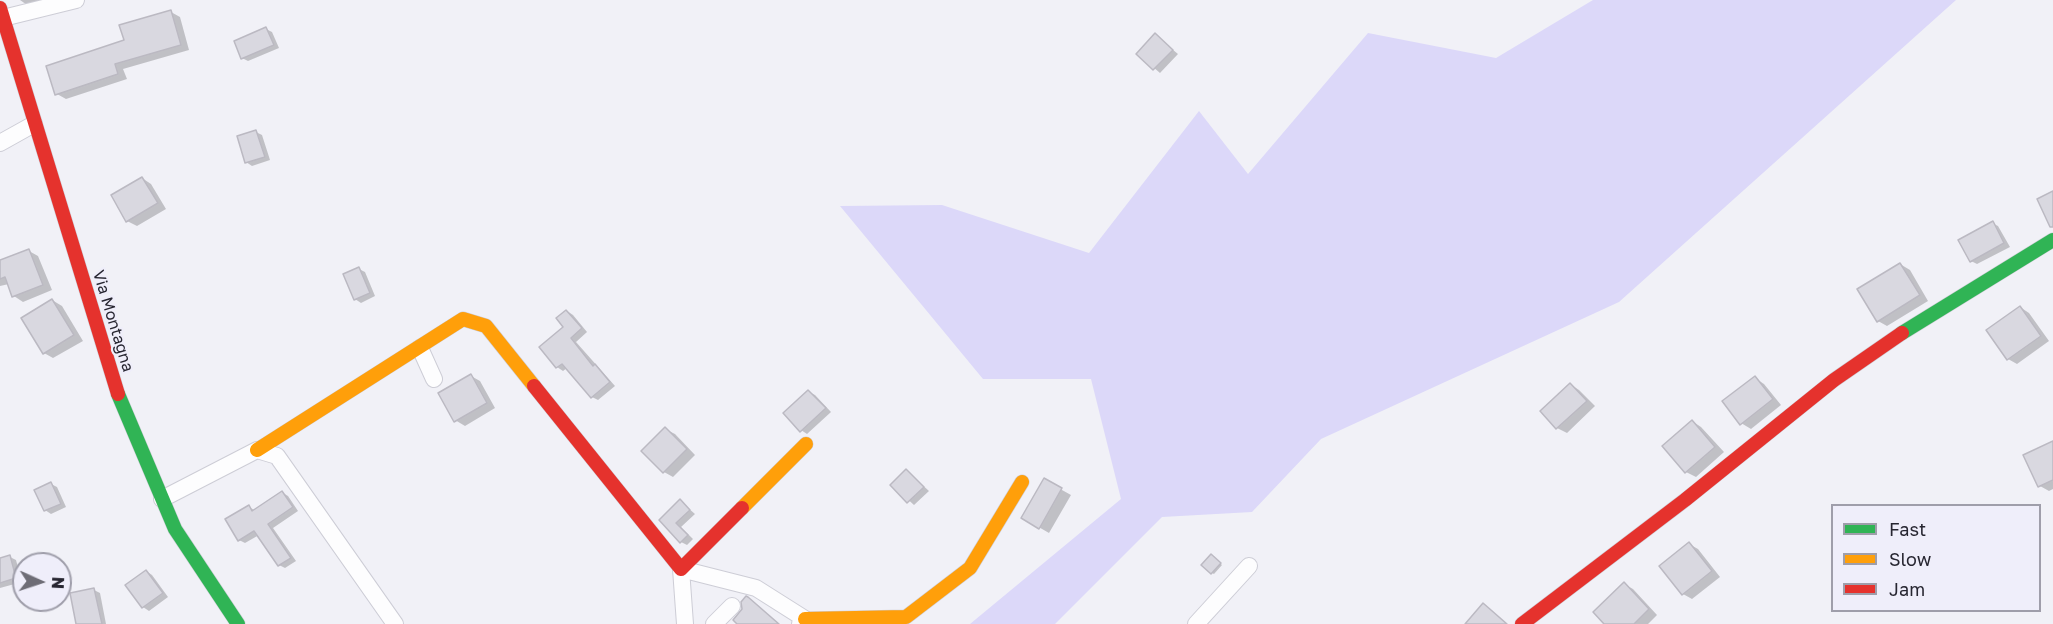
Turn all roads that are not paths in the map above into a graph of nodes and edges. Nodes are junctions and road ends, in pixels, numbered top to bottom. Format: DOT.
graph roads {
  1 [pos="76,0"];
  2 [pos="2,13"];
  3 [pos="34,124"];
  4 [pos="0,143"];
  5 [pos="2053,240"];
  6 [pos="420,348"];
  7 [pos="434,379"];
  8 [pos="806,444"];
  9 [pos="257,450"];
  10 [pos="1022,482"];
  11 [pos="162,499"];
  12 [pos="1249,566"];
  13 [pos="681,569"];
  14 [pos="732,606"];
  15 [pos="803,621"];
  16 [pos="238,624"];
  17 [pos="395,624"];
  18 [pos="685,624"];
  19 [pos="714,624"];
  20 [pos="1196,624"];
  21 [pos="1522,624"];
  1 -- 2 [label="street"];
  2 -- 3 [label="street, Via Montagna"];
  3 -- 4 [label="street"];
  3 -- 11 [label="street, Via Montagna"];
  5 -- 21 [label="street"];
  6 -- 7 [label="street"];
  6 -- 9 [label="street"];
  6 -- 13 [label="street"];
  8 -- 13 [label="street"];
  9 -- 11 [label="street"];
  9 -- 17 [label="street"];
  10 -- 15 [label="street"];
  11 -- 16 [label="street, Via Montagna"];
  12 -- 20 [label="street"];
  13 -- 15 [label="street"];
  13 -- 18 [label="street"];
  14 -- 19 [label="street"];
}
